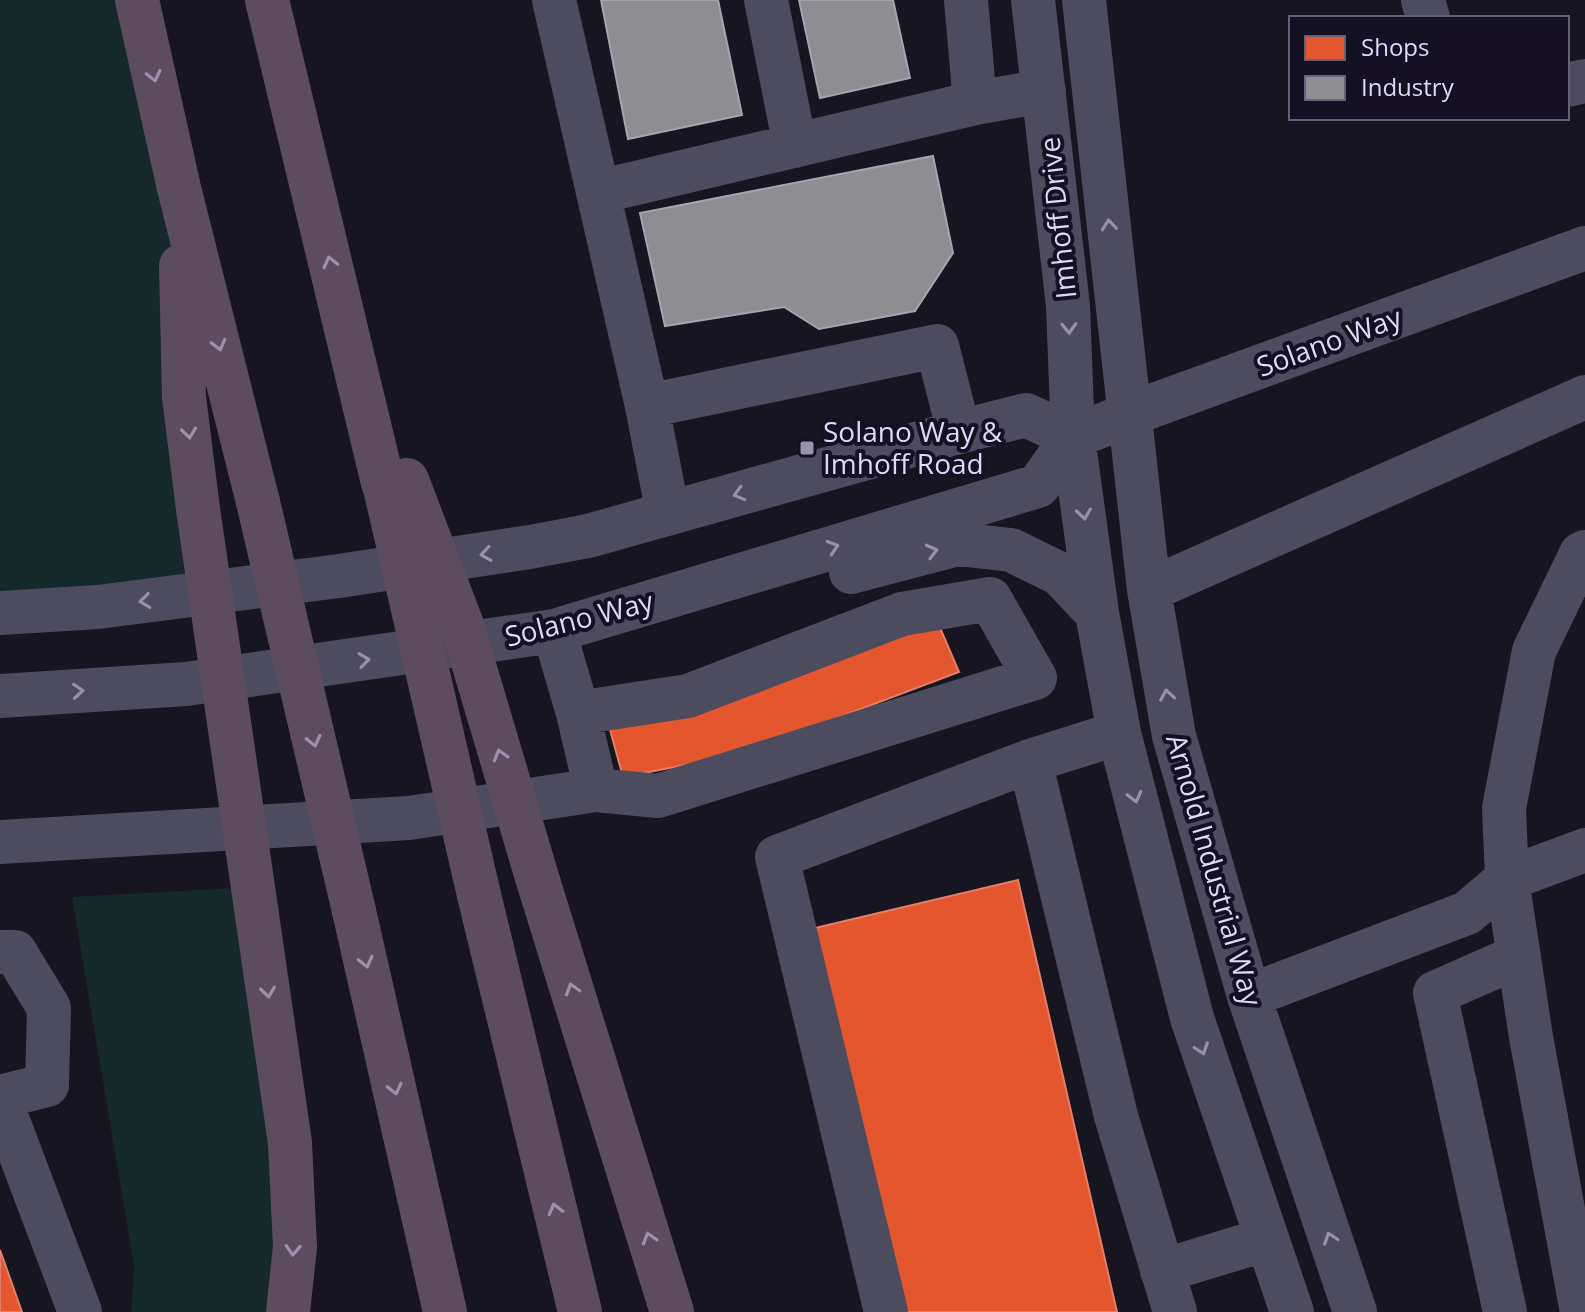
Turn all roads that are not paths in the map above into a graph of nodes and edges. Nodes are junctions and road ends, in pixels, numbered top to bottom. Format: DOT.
graph roads {
  1 [pos="137,0"];
  2 [pos="267,0"];
  3 [pos="554,0"];
  4 [pos="766,0"];
  5 [pos="966,0"];
  6 [pos="1033,0"];
  7 [pos="1084,0"];
  8 [pos="1044,91"];
  9 [pos="975,103"];
  10 [pos="795,146"];
  11 [pos="179,188"];
  12 [pos="598,192"];
  13 [pos="1585,248"];
  14 [pos="1585,397"];
  15 [pos="647,406"];
  16 [pos="1130,414"];
  17 [pos="959,432"];
  18 [pos="1073,437"];
  19 [pos="395,481"];
  20 [pos="668,514"];
  21 [pos="1585,552"];
  22 [pos="1149,590"];
  23 [pos="667,597"];
  24 [pos="0,613"];
  25 [pos="1097,613"];
  26 [pos="554,631"];
  27 [pos="0,696"];
  28 [pos="578,713"];
  29 [pos="1119,733"];
  30 [pos="1030,761"];
  31 [pos="596,790"];
  32 [pos="0,842"];
  33 [pos="1585,850"];
  34 [pos="1507,879"];
  35 [pos="0,952"];
  36 [pos="1519,956"];
  37 [pos="1249,996"];
  38 [pos="0,1098"];
  39 [pos="1267,1239"];
  40 [pos="1162,1271"];
  41 [pos="80,1312"];
  42 [pos="288,1312"];
  43 [pos="445,1312"];
  44 [pos="580,1312"];
  45 [pos="672,1312"];
  46 [pos="886,1312"];
  47 [pos="1175,1312"];
  48 [pos="1292,1312"];
  49 [pos="1355,1312"];
  50 [pos="1505,1312"];
  51 [pos="1582,1312"];
  1 -- 11 [label="highway, one-way"];
  19 -- 2 [label="highway, one-way"];
  3 -- 12 [label="street"];
  4 -- 10 [label="street"];
  5 -- 9 [label="street"];
  6 -- 8 [label="street, Imhoff Drive"];
  16 -- 7 [label="street, Imhoff Drive, one-way"];
  8 -- 9 [label="street"];
  8 -- 18 [label="street, Imhoff Drive, one-way"];
  9 -- 10 [label="street"];
  10 -- 12 [label="street"];
  11 -- 42 [label="highway, one-way, bridge"];
  11 -- 43 [label="highway, one-way, bridge"];
  12 -- 15 [label="street"];
  13 -- 16 [label="street, Solano Way"];
  14 -- 22 [label="street"];
  15 -- 17 [label="street"];
  15 -- 20 [label="street"];
  16 -- 18 [label="street, Solano Way"];
  16 -- 22 [label="street, Arnold Industrial Way"];
  17 -- 18 [label="street"];
  17 -- 20 [label="street, one-way"];
  23 -- 18 [label="street, Solano Way, one-way"];
  18 -- 25 [label="street, Arnold Industrial Way, one-way"];
  44 -- 19 [label="highway, one-way, bridge"];
  45 -- 19 [label="highway, one-way, bridge"];
  20 -- 24 [label="street, one-way"];
  21 -- 34 [label="street"];
  37 -- 22 [label="street, Arnold Industrial Way, one-way"];
  23 -- 25 [label="street, one-way"];
  23 -- 26 [label="street, Solano Way"];
  25 -- 29 [label="street, Arnold Industrial Way"];
  27 -- 26 [label="street, Solano Way, one-way"];
  26 -- 28 [label="street"];
  28 -- 31 [label="street"];
  28 -- 31 [label="street"];
  29 -- 30 [label="street"];
  29 -- 39 [label="street, Arnold Industrial Way, one-way"];
  30 -- 40 [label="street"];
  30 -- 46 [label="street"];
  31 -- 32 [label="street"];
  33 -- 34 [label="street"];
  34 -- 36 [label="street"];
  34 -- 37 [label="street"];
  35 -- 38 [label="street"];
  36 -- 50 [label="street"];
  36 -- 51 [label="street"];
  49 -- 37 [label="street, Arnold Industrial Way, one-way"];
  38 -- 41 [label="street"];
  39 -- 40 [label="street"];
  39 -- 48 [label="street, Arnold Industrial Way"];
  40 -- 47 [label="street"];
}
